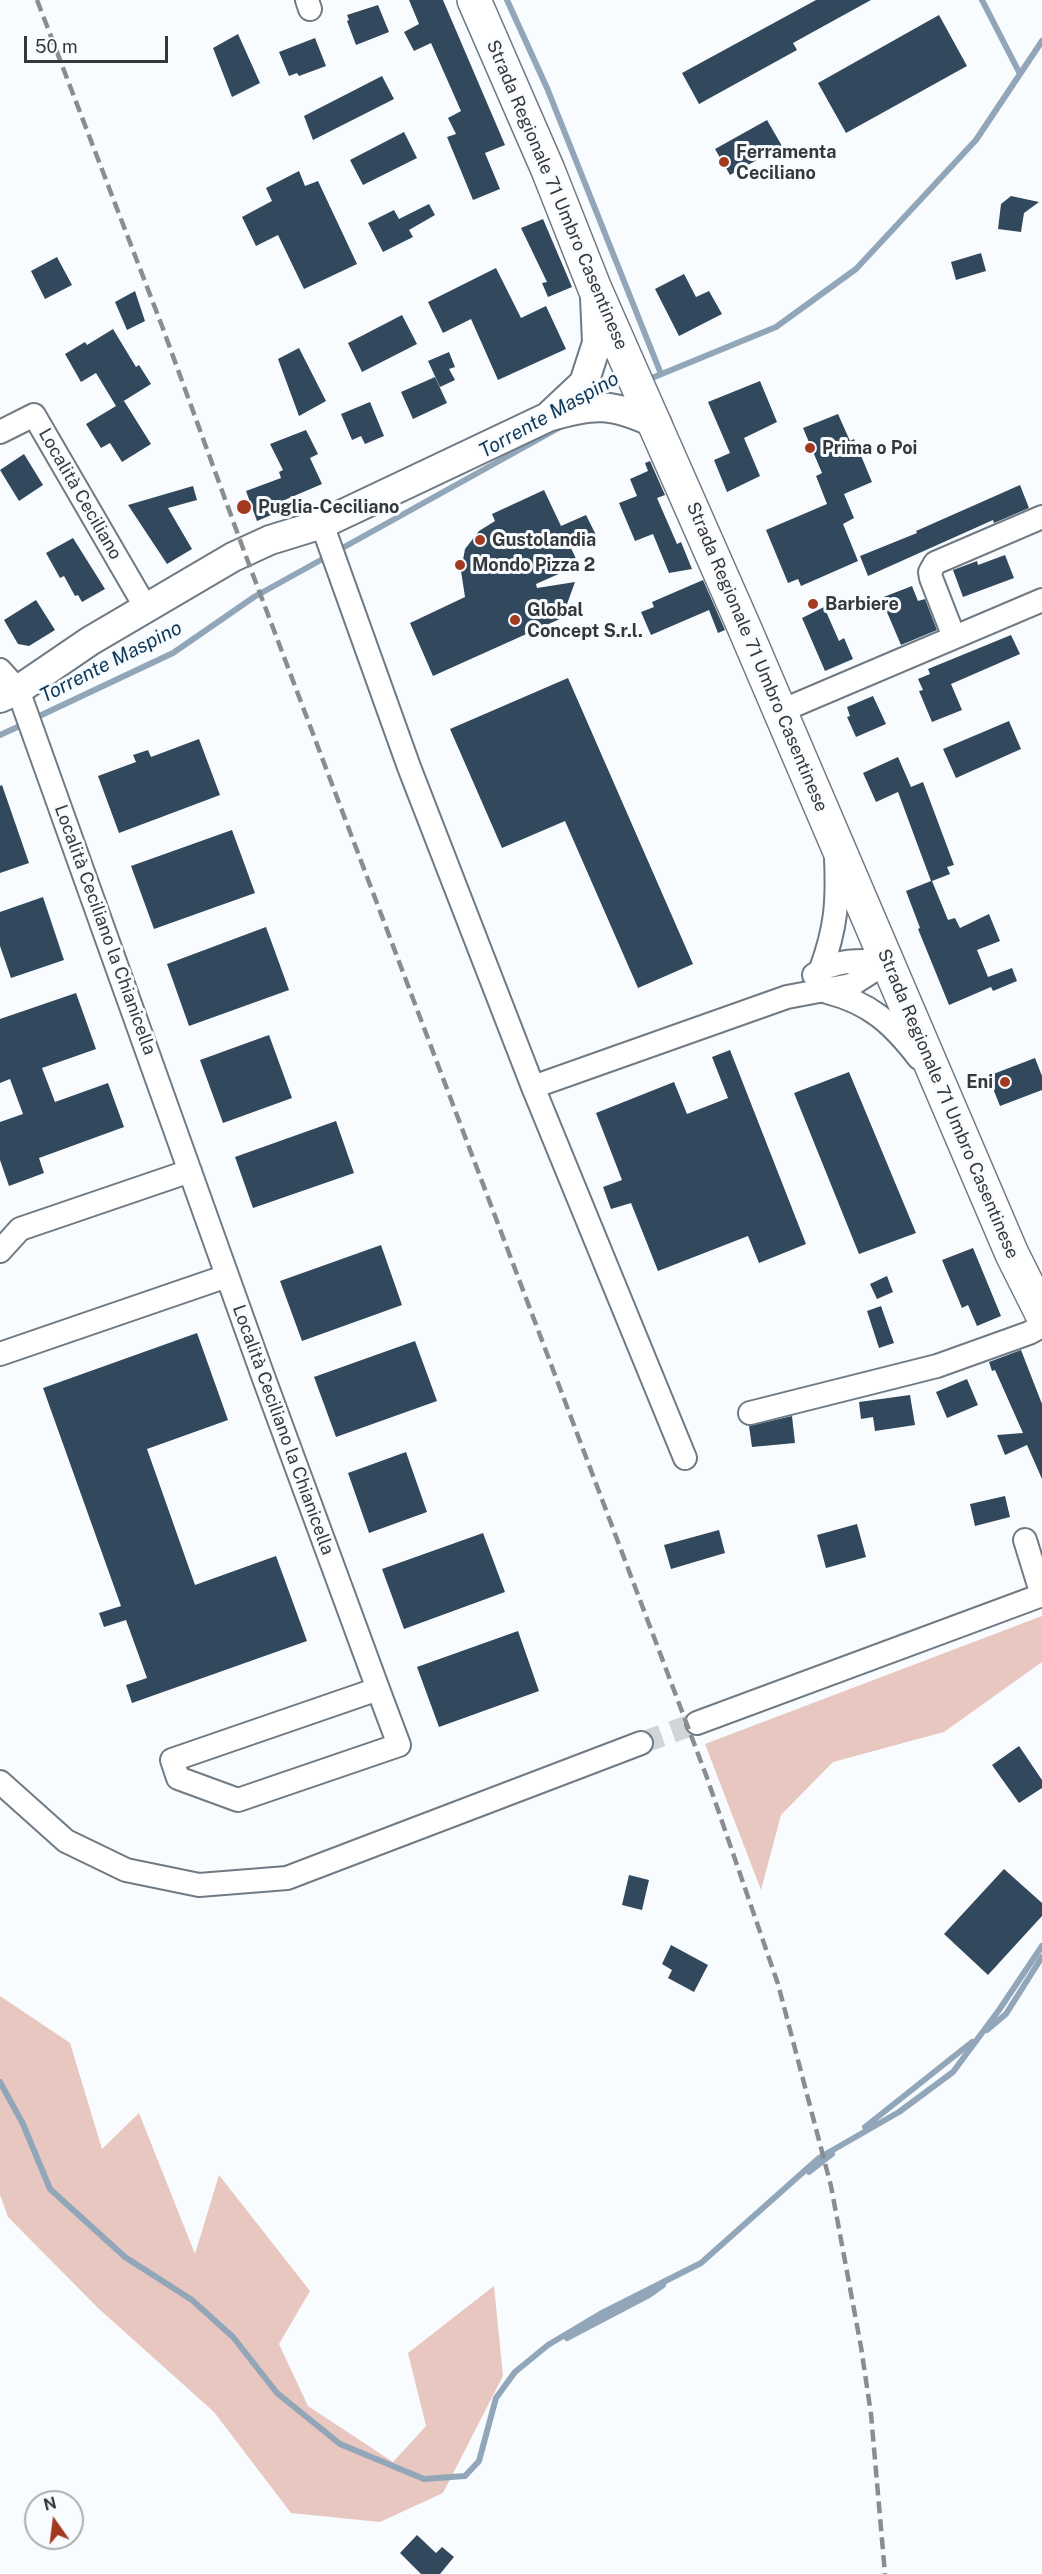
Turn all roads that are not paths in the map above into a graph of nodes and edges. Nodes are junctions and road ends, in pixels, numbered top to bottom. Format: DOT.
graph roads {
  1 [pos="474,0"];
  2 [pos="595,289"];
  3 [pos="633,373"];
  4 [pos="584,383"];
  5 [pos="548,417"];
  6 [pos="657,424"];
  7 [pos="0,432"];
  8 [pos="1042,517"];
  9 [pos="322,525"];
  10 [pos="1042,600"];
  11 [pos="146,608"];
  12 [pos="954,637"];
  13 [pos="6,686"];
  14 [pos="781,711"];
  15 [pos="836,842"];
  16 [pos="886,962"];
  17 [pos="822,980"];
  18 [pos="941,1086"];
  19 [pos="533,1087"];
  20 [pos="190,1171"];
  21 [pos="0,1251"];
  22 [pos="227,1276"];
  23 [pos="1042,1314"];
  24 [pos="1042,1326"];
  25 [pos="0,1354"];
  26 [pos="750,1413"];
  27 [pos="685,1458"];
  28 [pos="1025,1540"];
  29 [pos="1042,1595"];
  30 [pos="378,1689"];
  31 [pos="697,1723"];
  32 [pos="641,1743"];
  33 [pos="0,1782"];
  1 -- 2 [label="main road, Strada Regionale 71 Umbro Casentinese"];
  2 -- 3 [label="main road, Strada Regionale 71 Umbro Casentinese"];
  2 -- 4 [label="street"];
  3 -- 4 [label="street"];
  3 -- 6 [label="main road, Strada Regionale 71 Umbro Casentinese"];
  4 -- 5 [label="street"];
  5 -- 6 [label="street"];
  5 -- 9 [label="street"];
  6 -- 14 [label="main road, Strada Regionale 71 Umbro Casentinese"];
  7 -- 11 [label="street, Località Ceciliano"];
  8 -- 12 [label="street"];
  9 -- 11 [label="street"];
  9 -- 19 [label="street"];
  10 -- 12 [label="street"];
  11 -- 13 [label="street"];
  12 -- 14 [label="street"];
  13 -- 20 [label="street, Località Ceciliano la Chianicella"];
  14 -- 15 [label="main road, Strada Regionale 71 Umbro Casentinese"];
  15 -- 16 [label="main road, Strada Regionale 71 Umbro Casentinese"];
  15 -- 17 [label="street"];
  16 -- 17 [label="street"];
  16 -- 18 [label="main road, Strada Regionale 71 Umbro Casentinese"];
  17 -- 18 [label="street"];
  17 -- 19 [label="street"];
  18 -- 23 [label="main road, Strada Regionale 71 Umbro Casentinese"];
  19 -- 27 [label="street"];
  20 -- 21 [label="street"];
  20 -- 22 [label="street, Località Ceciliano la Chianicella"];
  22 -- 25 [label="street"];
  22 -- 30 [label="street, Località Ceciliano la Chianicella"];
  24 -- 26 [label="street"];
  28 -- 29 [label="street"];
  29 -- 31 [label="street"];
  30 -- 30 [label="street, Località Ceciliano la Chianicella"];
  32 -- 33 [label="street"];
}
